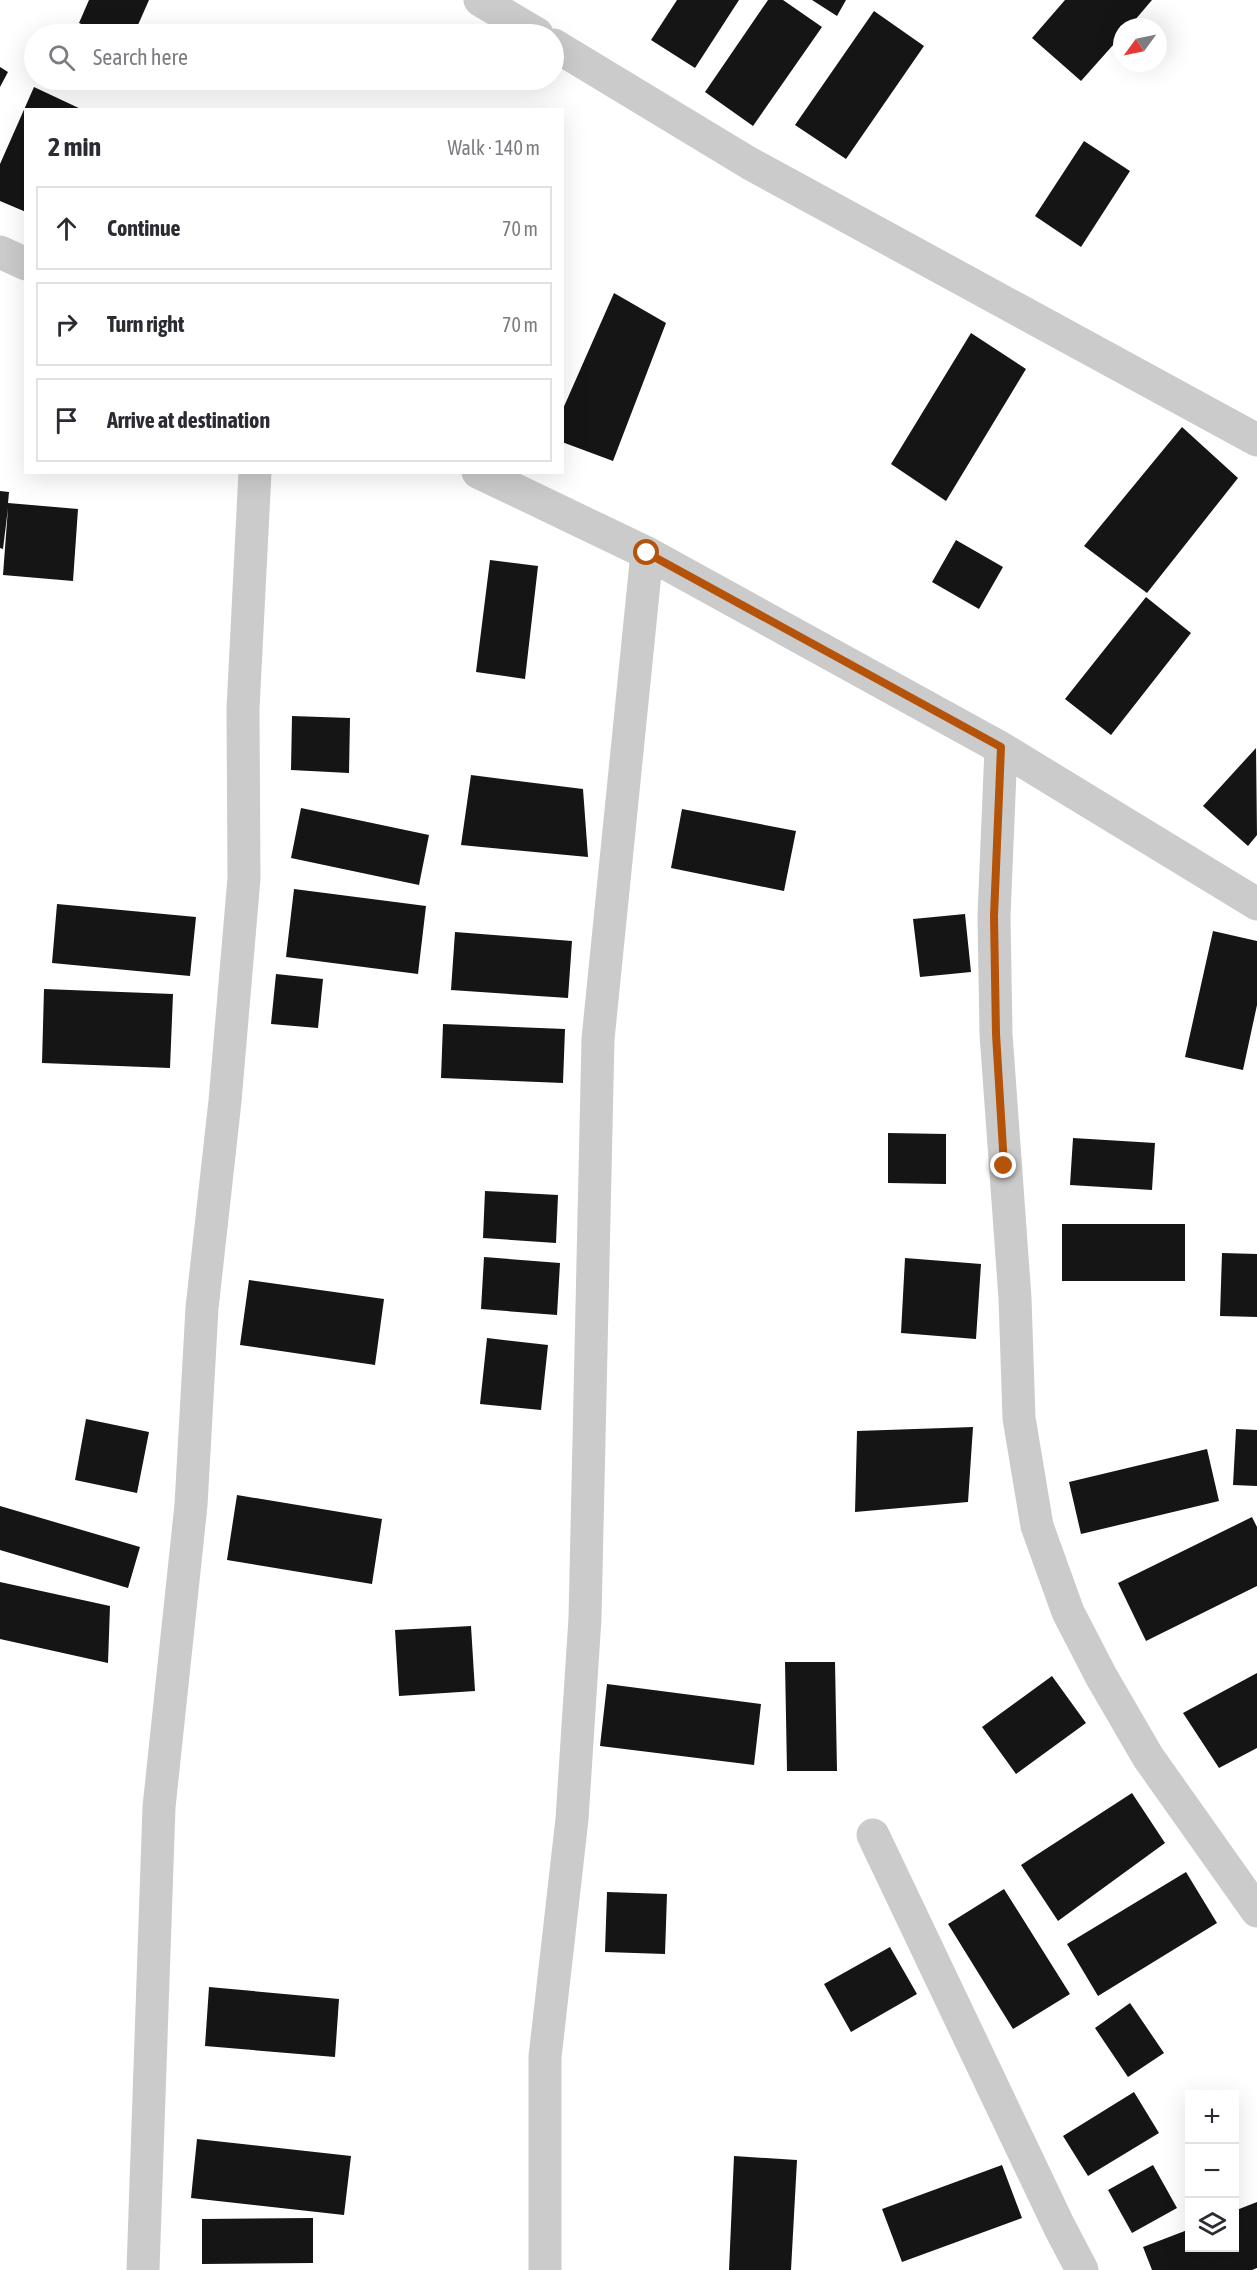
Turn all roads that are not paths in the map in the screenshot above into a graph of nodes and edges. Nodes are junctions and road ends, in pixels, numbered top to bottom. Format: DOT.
graph roads {
  1 [pos="480,0"];
  2 [pos="520,24"];
  3 [pos="564,51"];
  4 [pos="0,252"];
  5 [pos="24,263"];
  6 [pos="1257,440"];
  7 [pos="255,474"];
  8 [pos="482,474"];
  9 [pos="647,553"];
  10 [pos="1001,747"];
  11 [pos="1257,904"];
  12 [pos="873,1835"];
  13 [pos="1257,1911"];
  14 [pos="143,2270"];
  15 [pos="545,2270"];
  16 [pos="1082,2270"];
  1 -- 2 [label="street"];
  3 -- 6 [label="street"];
  4 -- 5 [label="street"];
  7 -- 14 [label="street"];
  8 -- 9 [label="street"];
  9 -- 10 [label="street"];
  9 -- 15 [label="street"];
  10 -- 11 [label="street"];
  10 -- 13 [label="street"];
  12 -- 16 [label="street"];
}
